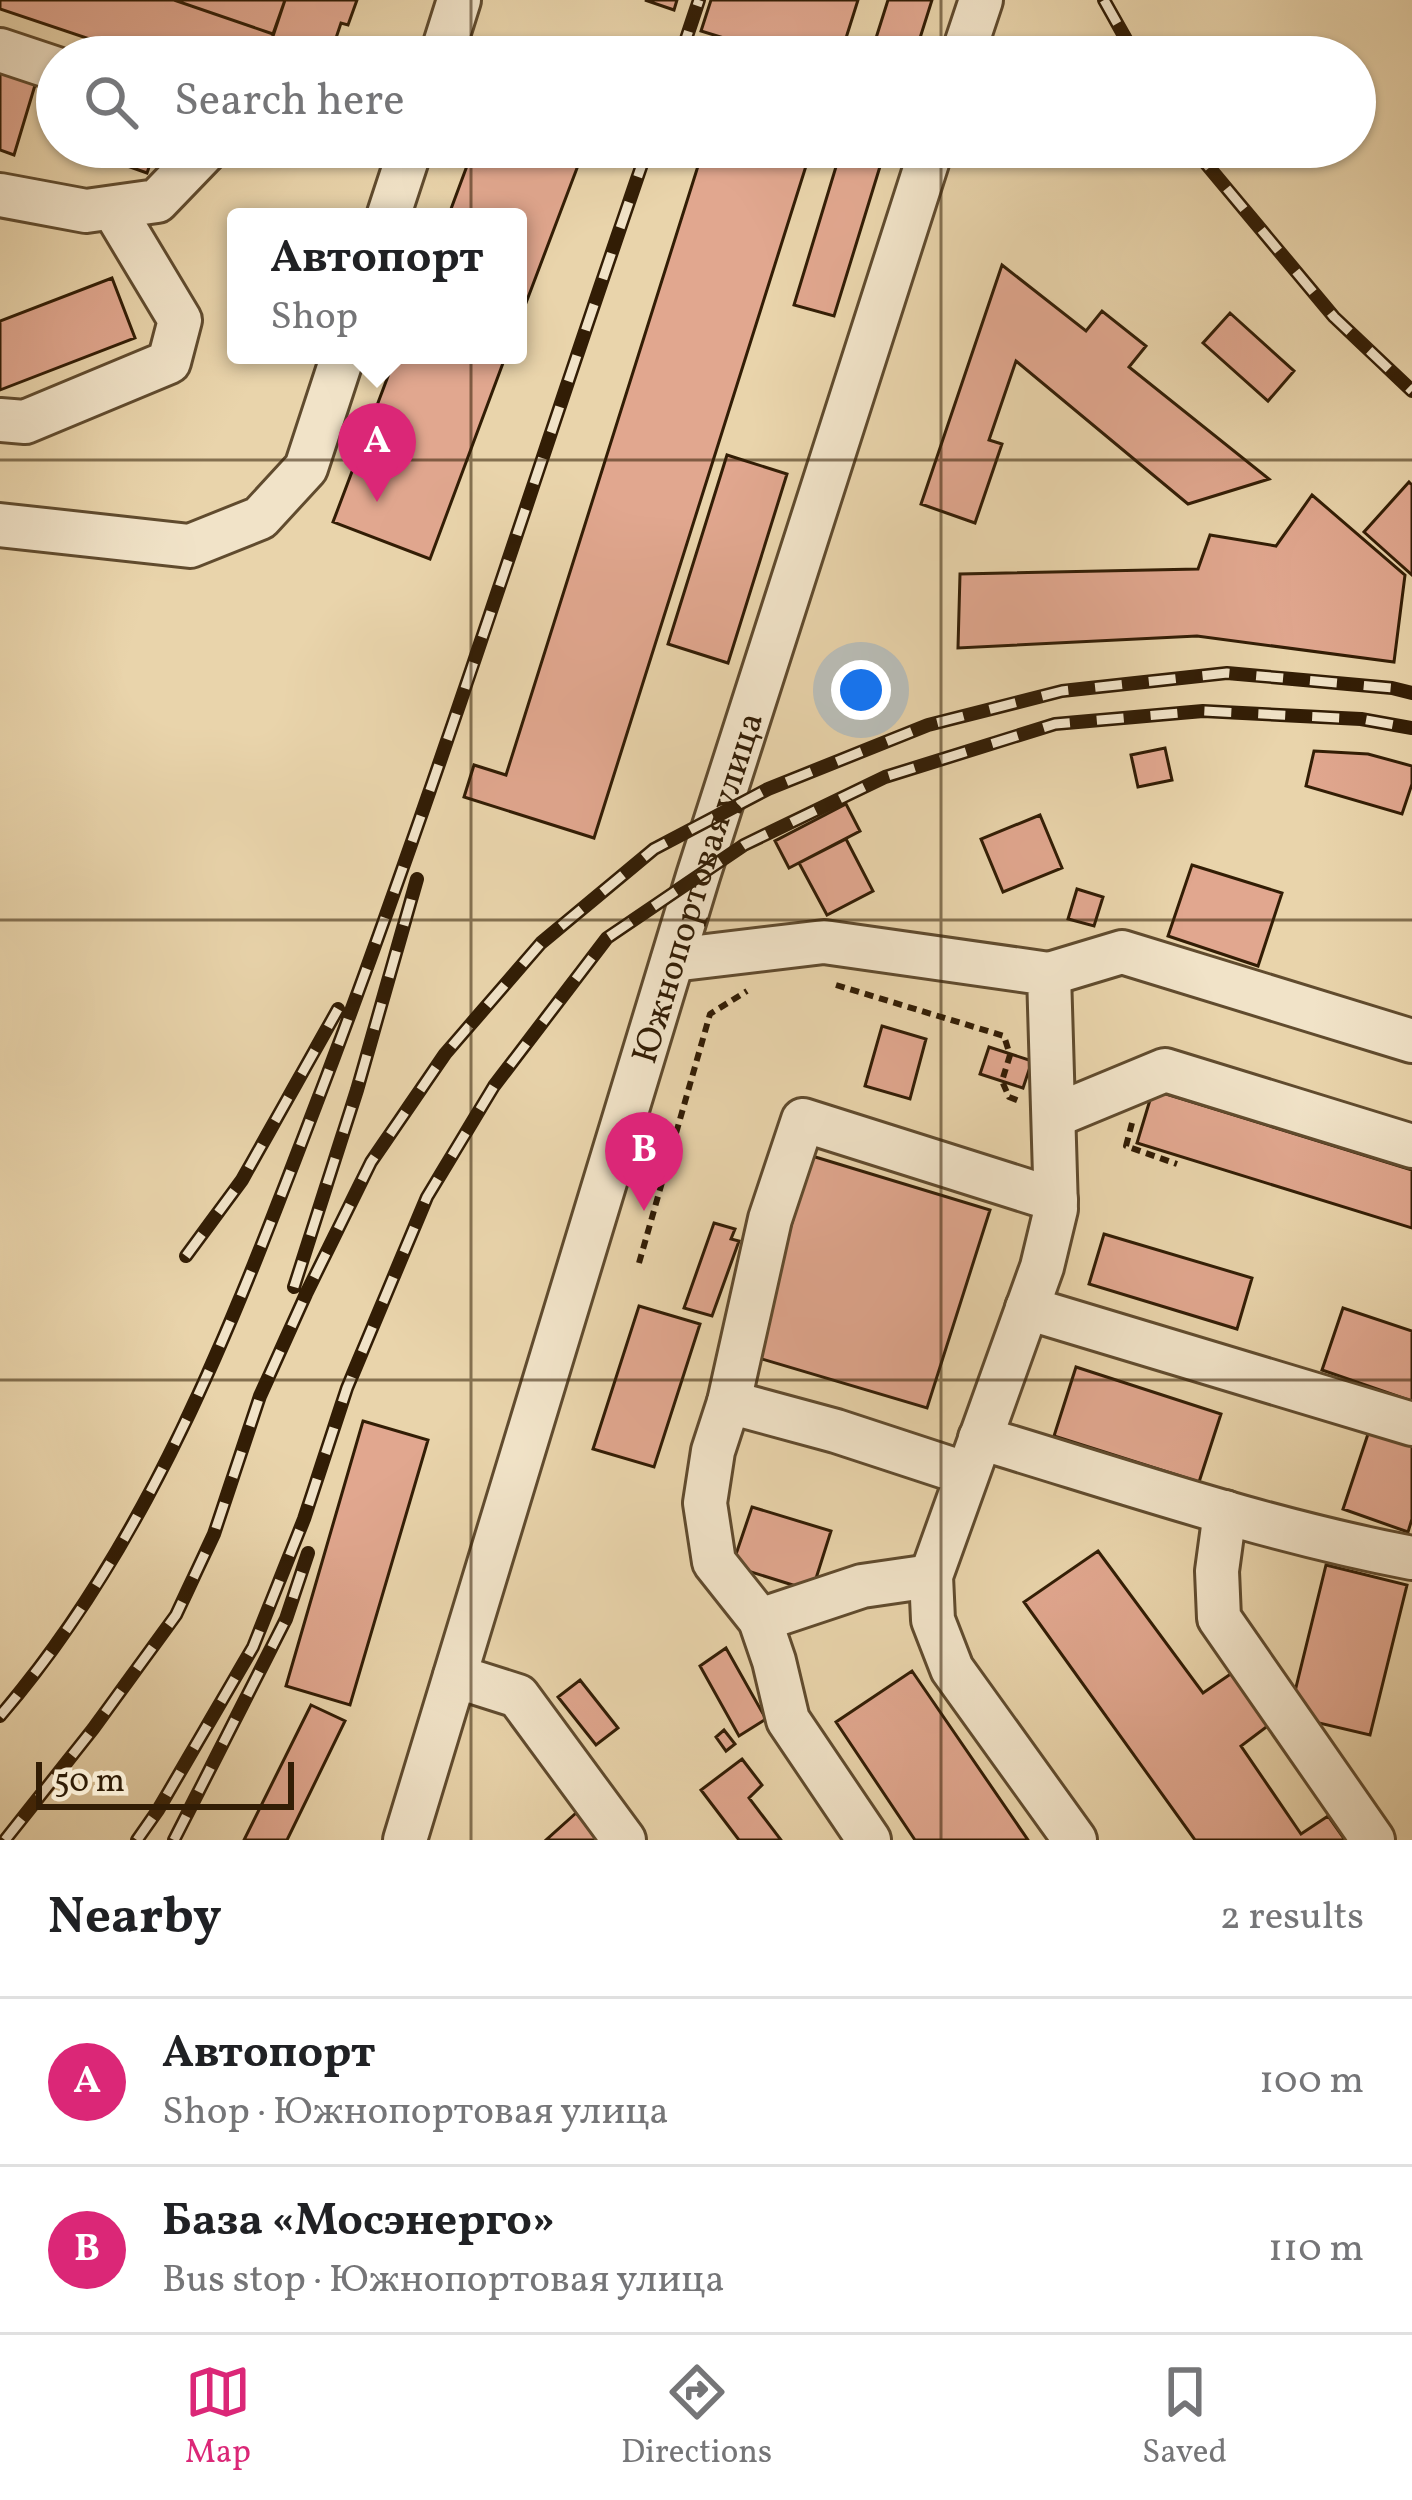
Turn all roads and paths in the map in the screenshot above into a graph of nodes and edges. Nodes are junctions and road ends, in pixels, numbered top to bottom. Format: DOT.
graph roads {
  1 [pos="459,0"];
  2 [pos="981,0"];
  3 [pos="448,36"];
  4 [pos="969,36"];
  5 [pos="0,50"];
  6 [pos="36,62"];
  7 [pos="189,168"];
  8 [pos="404,168"];
  9 [pos="925,168"];
  10 [pos="0,195"];
  11 [pos="391,208"];
  12 [pos="117,215"];
  13 [pos="340,364"];
  14 [pos="0,420"];
  15 [pos="0,525"];
  16 [pos="673,960"];
  17 [pos="1049,974"];
  18 [pos="828,982"];
  19 [pos="747,992"];
  20 [pos="1412,1041"];
  21 [pos="1001,1082"];
  22 [pos="1054,1116"];
  23 [pos="1133,1120"];
  24 [pos="1412,1146"];
  25 [pos="1177,1164"];
  26 [pos="1056,1200"];
  27 [pos="639,1263"];
  28 [pos="1027,1308"];
  29 [pos="729,1402"];
  30 [pos="1412,1424"];
  31 [pos="974,1456"];
  32 [pos="1225,1512"];
  33 [pos="1412,1558"];
  34 [pos="931,1576"];
  35 [pos="760,1621"];
  36 [pos="455,1676"];
  37 [pos="405,1840"];
  38 [pos="624,1840"];
  39 [pos="869,1840"];
  40 [pos="1075,1840"];
  41 [pos="1372,1840"];
  1 -- 3 [label="street"];
  2 -- 4 [label="street"];
  5 -- 6 [label="street"];
  7 -- 10 [label="street"];
  8 -- 11 [label="street"];
  9 -- 16 [label="street, Южнопортовая улица"];
  12 -- 14 [label="street"];
  13 -- 15 [label="street"];
  16 -- 17 [label="street"];
  16 -- 36 [label="street, Южнопортовая улица"];
  17 -- 20 [label="street"];
  17 -- 22 [label="street"];
  18 -- 21 [label="path"];
  19 -- 27 [label="path"];
  22 -- 24 [label="street"];
  22 -- 26 [label="street"];
  23 -- 25 [label="path"];
  26 -- 28 [label="street"];
  26 -- 29 [label="street"];
  28 -- 30 [label="street"];
  28 -- 31 [label="street"];
  29 -- 31 [label="street"];
  29 -- 35 [label="street"];
  31 -- 32 [label="street"];
  31 -- 34 [label="street"];
  32 -- 33 [label="street"];
  32 -- 41 [label="street"];
  34 -- 35 [label="street"];
  34 -- 40 [label="street"];
  35 -- 39 [label="street"];
  36 -- 37 [label="street, Южнопортовая улица"];
  36 -- 38 [label="street"];
}
